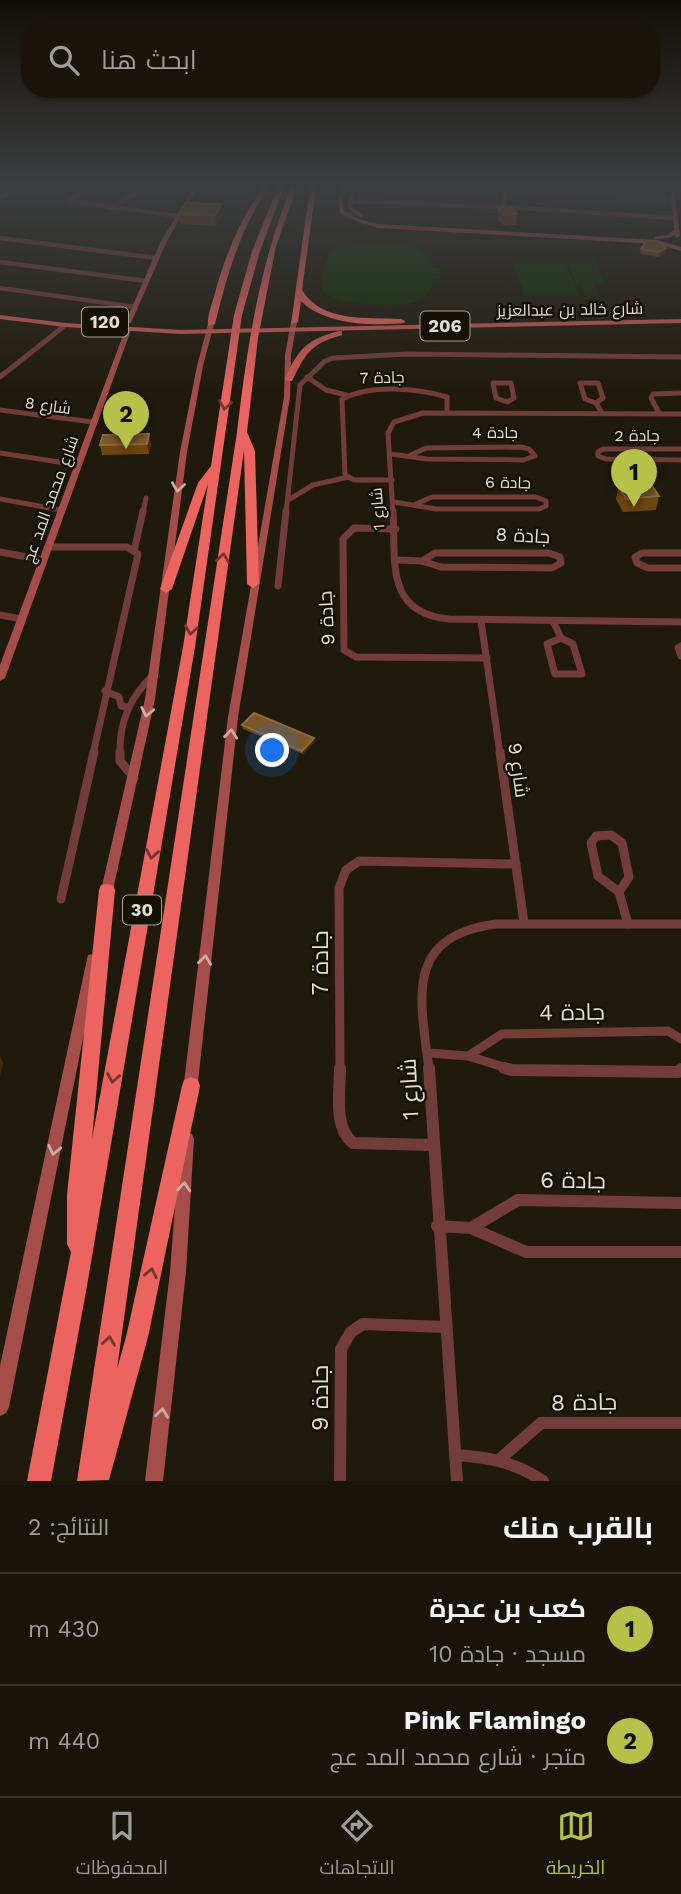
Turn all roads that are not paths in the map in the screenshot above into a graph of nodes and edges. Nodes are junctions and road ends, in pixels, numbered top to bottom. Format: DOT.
graph roads {
  1 [pos="141,256"];
  2 [pos="230,256"];
  3 [pos="255,256"];
  4 [pos="268,256"];
  5 [pos="303,256"];
  6 [pos="156,258"];
  7 [pos="0,261"];
  8 [pos="146,281"];
  9 [pos="0,288"];
  10 [pos="298,289"];
  11 [pos="135,307"];
  12 [pos="0,315"];
  13 [pos="681,315"];
  14 [pos="521,321"];
  15 [pos="681,321"];
  16 [pos="400,324"];
  17 [pos="65,325"];
  18 [pos="293,326"];
  19 [pos="128,327"];
  20 [pos="210,328"];
  21 [pos="247,328"];
  22 [pos="681,357"];
  23 [pos="0,377"];
  24 [pos="307,377"];
  25 [pos="289,379"];
  26 [pos="681,393"];
  27 [pos="346,395"];
  28 [pos="507,402"];
  29 [pos="596,402"];
  30 [pos="0,410"];
  31 [pos="447,413"];
  32 [pos="659,413"];
  33 [pos="508,414"];
  34 [pos="602,414"];
  35 [pos="681,414"];
  36 [pos="93,422"];
  37 [pos="242,432"];
  38 [pos="681,449"];
  39 [pos="0,453"];
  40 [pos="391,454"];
  41 [pos="411,455"];
  42 [pos="681,460"];
  43 [pos="78,465"];
  44 [pos="215,465"];
  45 [pos="349,477"];
  46 [pos="392,480"];
  47 [pos="146,498"];
  48 [pos="0,499"];
  49 [pos="288,500"];
  50 [pos="394,502"];
  51 [pos="416,504"];
  52 [pos="61,510"];
  53 [pos="396,528"];
  54 [pos="48,547"];
  55 [pos="134,551"];
  56 [pos="0,552"];
  57 [pos="681,552"];
  58 [pos="43,560"];
  59 [pos="397,560"];
  60 [pos="422,561"];
  61 [pos="681,568"];
  62 [pos="253,584"];
  63 [pos="278,586"];
  64 [pos="166,589"];
  65 [pos="0,615"];
  66 [pos="21,619"];
  67 [pos="481,621"];
  68 [pos="553,621"];
  69 [pos="681,622"];
  70 [pos="561,638"];
  71 [pos="681,646"];
  72 [pos="681,656"];
  73 [pos="487,658"];
  74 [pos="155,673"];
  75 [pos="0,678"];
  76 [pos="105,691"];
  77 [pos="127,707"];
  78 [pos="134,778"];
  79 [pos="516,864"];
  80 [pos="107,890"];
  81 [pos="619,892"];
  82 [pos="61,899"];
  83 [pos="524,923"];
  84 [pos="628,924"];
  85 [pos="681,924"];
  86 [pos="681,1039"];
  87 [pos="429,1053"];
  88 [pos="468,1056"];
  89 [pos="681,1069"];
  90 [pos="191,1086"];
  91 [pos="433,1145"];
  92 [pos="681,1203"];
  93 [pos="437,1226"];
  94 [pos="471,1228"];
  95 [pos="681,1252"];
  96 [pos="76,1286"];
  97 [pos="446,1327"];
  98 [pos="0,1407"];
  99 [pos="681,1423"];
  100 [pos="455,1455"];
  101 [pos="501,1458"];
  102 [pos="39,1481"];
  103 [pos="89,1481"];
  104 [pos="97,1481"];
  105 [pos="154,1481"];
  106 [pos="340,1481"];
  107 [pos="457,1481"];
  108 [pos="543,1481"];
  1 -- 6 [label="street"];
  2 -- 20 [label="highway"];
  3 -- 21 [label="highway, 30"];
  4 -- 21 [label="highway, 30"];
  5 -- 10 [label="highway"];
  6 -- 8 [label="street"];
  7 -- 8 [label="street"];
  8 -- 11 [label="street"];
  9 -- 11 [label="street"];
  10 -- 16 [label="highway"];
  10 -- 18 [label="highway"];
  11 -- 19 [label="street"];
  12 -- 17 [label="main road, 120"];
  12 -- 19 [label="main road, 120"];
  13 -- 14 [label="main road, شارع خالد بن عبدالعزيز / 206"];
  14 -- 15 [label="main road, شارع خالد بن عبدالعزيز / 206"];
  14 -- 16 [label="main road, شارع خالد بن عبدالعزيز / 206"];
  16 -- 18 [label="main road, شارع خالد بن عبدالعزيز / 206"];
  16 -- 25 [label="main road"];
  17 -- 19 [label="main road, 120"];
  17 -- 23 [label="street"];
  18 -- 21 [label="main road, شارع خالد بن عبدالعزيز / 206"];
  18 -- 21 [label="main road"];
  18 -- 25 [label="street"];
  19 -- 20 [label="main road, 120"];
  19 -- 36 [label="street, شارع محمد المد عج"];
  20 -- 21 [label="main road, شارع خالد بن عبدالعزيز / 206"];
  20 -- 21 [label="main road"];
  20 -- 64 [label="street, one-way"];
  21 -- 37 [label="highway, 30"];
  21 -- 44 [label="highway, 30, one-way"];
  22 -- 24 [label="street"];
  24 -- 27 [label="street"];
  24 -- 49 [label="street"];
  25 -- 62 [label="street"];
  26 -- 32 [label="street"];
  27 -- 31 [label="street, جادة 7"];
  27 -- 45 [label="street, جادة 7"];
  28 -- 28 [label="street"];
  28 -- 33 [label="street"];
  29 -- 29 [label="street"];
  29 -- 34 [label="street"];
  30 -- 36 [label="street, شارع 8"];
  31 -- 33 [label="street, شارع 1"];
  31 -- 40 [label="street, شارع 1"];
  32 -- 34 [label="street, شارع 1"];
  32 -- 35 [label="street, شارع 1"];
  33 -- 34 [label="street, شارع 1"];
  36 -- 43 [label="street, شارع محمد المد عج"];
  37 -- 62 [label="highway"];
  103 -- 37 [label="highway, 30, one-way"];
  38 -- 42 [label="street, جادة 2"];
  39 -- 43 [label="street"];
  40 -- 41 [label="street, جادة 4"];
  40 -- 46 [label="street, شارع 1"];
  41 -- 41 [label="street, جادة 4"];
  43 -- 52 [label="street, شارع محمد المد عج"];
  44 -- 64 [label="highway"];
  44 -- 96 [label="highway, 30, one-way"];
  45 -- 46 [label="street"];
  45 -- 49 [label="street"];
  46 -- 50 [label="street, شارع 1"];
  47 -- 55 [label="street"];
  48 -- 52 [label="street"];
  49 -- 63 [label="street"];
  50 -- 51 [label="street, جادة 6"];
  50 -- 53 [label="street, شارع 1"];
  51 -- 51 [label="street, جادة 6"];
  52 -- 54 [label="street, شارع محمد المد عج"];
  53 -- 59 [label="street, شارع 1"];
  53 -- 73 [label="street, جادة 9"];
  54 -- 55 [label="street"];
  54 -- 58 [label="street, شارع محمد المد عج"];
  55 -- 76 [label="street"];
  56 -- 58 [label="street"];
  57 -- 61 [label="street"];
  58 -- 66 [label="street, شارع محمد المد عج"];
  59 -- 60 [label="street, جادة 8"];
  59 -- 67 [label="street, شارع 1"];
  60 -- 60 [label="street, جادة 8"];
  90 -- 62 [label="street, one-way"];
  64 -- 74 [label="street"];
  65 -- 66 [label="street"];
  66 -- 75 [label="street, شارع محمد المد عج"];
  67 -- 68 [label="street, شارع 1"];
  67 -- 73 [label="street, شارع 9"];
  68 -- 69 [label="street, شارع 1"];
  68 -- 70 [label="street"];
  70 -- 70 [label="street"];
  71 -- 72 [label="street"];
  73 -- 79 [label="street, شارع 9"];
  74 -- 77 [label="street"];
  74 -- 78 [label="street, one-way"];
  76 -- 77 [label="street"];
  76 -- 82 [label="street"];
  77 -- 78 [label="street"];
  78 -- 80 [label="street"];
  79 -- 83 [label="street, شارع 9"];
  79 -- 91 [label="street, جادة 7"];
  80 -- 96 [label="highway"];
  80 -- 98 [label="street, one-way"];
  81 -- 81 [label="street"];
  81 -- 84 [label="street"];
  83 -- 84 [label="street, شارع 1"];
  83 -- 87 [label="street, شارع 1"];
  84 -- 85 [label="street, شارع 1"];
  86 -- 88 [label="street, جادة 4"];
  87 -- 88 [label="street"];
  87 -- 91 [label="street, شارع 1"];
  88 -- 89 [label="street"];
  104 -- 90 [label="highway, one-way"];
  105 -- 90 [label="street, one-way"];
  91 -- 93 [label="street, شارع 1"];
  92 -- 94 [label="street, جادة 6"];
  93 -- 94 [label="street"];
  93 -- 97 [label="street, شارع 1"];
  94 -- 95 [label="street"];
  96 -- 102 [label="highway, 30"];
  97 -- 100 [label="street, شارع 1"];
  97 -- 106 [label="street, جادة 9"];
  99 -- 101 [label="street, جادة 8"];
  100 -- 101 [label="street"];
  100 -- 107 [label="street, شارع 1"];
  101 -- 108 [label="street"];
}
